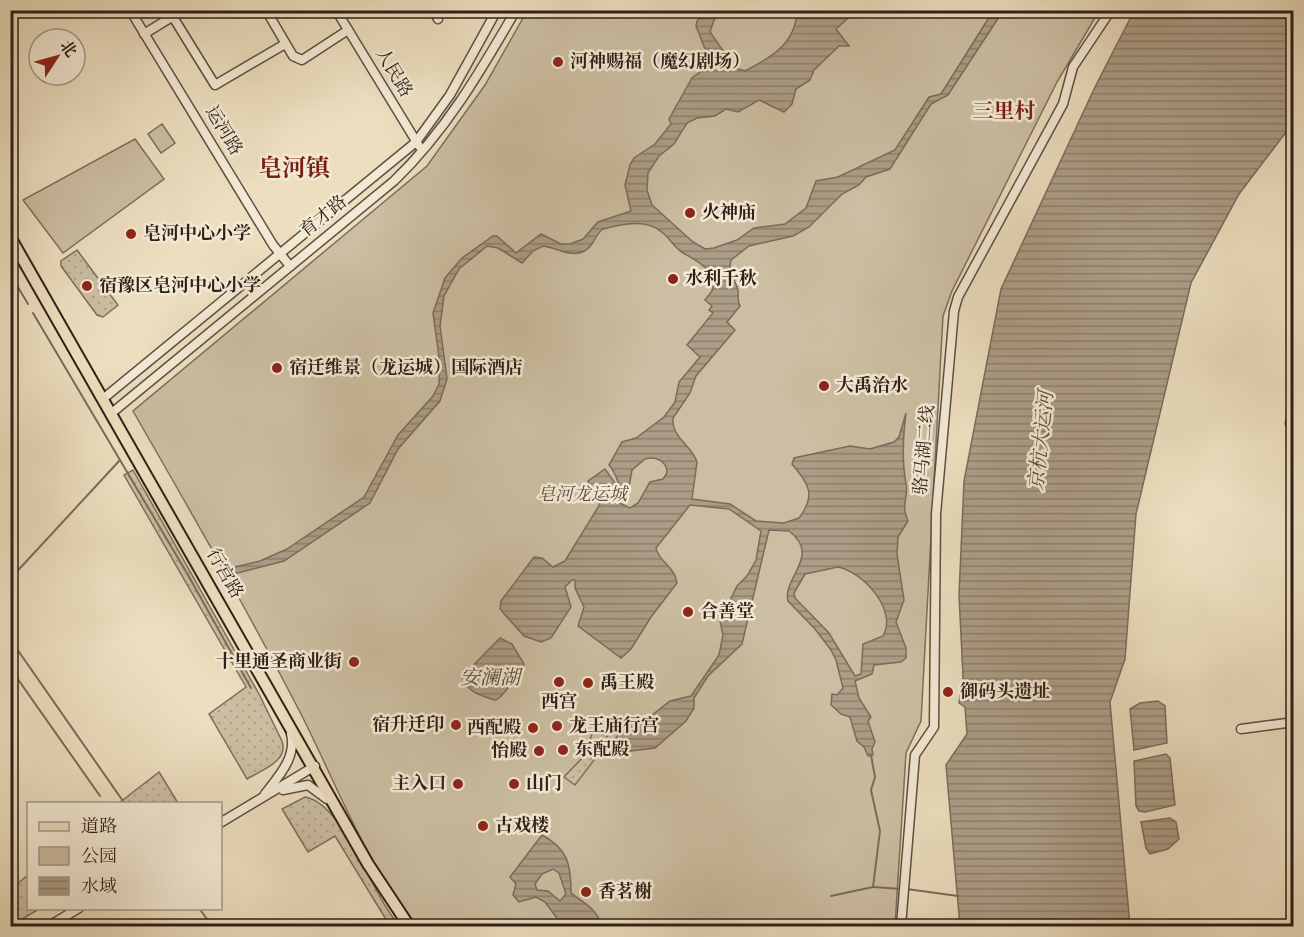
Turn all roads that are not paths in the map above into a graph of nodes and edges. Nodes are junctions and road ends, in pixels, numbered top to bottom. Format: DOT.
graph roads {
  1 [pos="130,10"];
  2 [pos="183,10"];
  3 [pos="266,10"];
  4 [pos="336,10"];
  5 [pos="433,10"];
  6 [pos="497,10"];
  7 [pos="516,10"];
  8 [pos="1111,10"];
  9 [pos="173,17"];
  10 [pos="438,19"];
  11 [pos="348,30"];
  12 [pos="144,34"];
  13 [pos="285,44"];
  14 [pos="416,142"];
  15 [pos="423,153"];
  16 [pos="10,237"];
  17 [pos="280,254"];
  18 [pos="290,266"];
  19 [pos="104,398"];
  20 [pos="1293,409"];
  21 [pos="113,412"];
  22 [pos="1293,424"];
  23 [pos="286,716"];
  24 [pos="1293,722"];
  25 [pos="1241,729"];
  26 [pos="315,766"];
  27 [pos="265,796"];
  28 [pos="338,810"];
  29 [pos="222,822"];
  30 [pos="77,910"];
  31 [pos="49,927"];
  32 [pos="409,927"];
  33 [pos="902,927"];
  1 -- 12 [label="street, 运河路"];
  2 -- 9 [label="street"];
  3 -- 13 [label="street"];
  4 -- 11 [label="street, 人民路"];
  5 -- 10 [label="street"];
  6 -- 14 [label="street, 育才路"];
  7 -- 15 [label="street, 育才路"];
  8 -- 33 [label="street, 骆马湖二线"];
  9 -- 12 [label="street"];
  9 -- 13 [label="street"];
  11 -- 13 [label="street"];
  11 -- 14 [label="street, 人民路"];
  12 -- 17 [label="street, 运河路"];
  14 -- 15 [label="street, 人民路"];
  14 -- 17 [label="street, 育才路"];
  15 -- 18 [label="street, 育才路"];
  16 -- 19 [label="main road, 行宫路"];
  17 -- 18 [label="street, 运河路"];
  17 -- 19 [label="street, 育才路"];
  18 -- 21 [label="street, 育才路"];
  19 -- 21 [label="main road, 行宫路"];
  20 -- 22 [label="street"];
  21 -- 23 [label="main road, 行宫路"];
  23 -- 26 [label="main road, 行宫路"];
  23 -- 27 [label="street"];
  24 -- 25 [label="street"];
  26 -- 27 [label="street"];
  26 -- 28 [label="main road, 行宫路"];
  27 -- 28 [label="street"];
  27 -- 29 [label="street"];
  28 -- 32 [label="main road, 行宫路"];
  30 -- 31 [label="street"];
}
